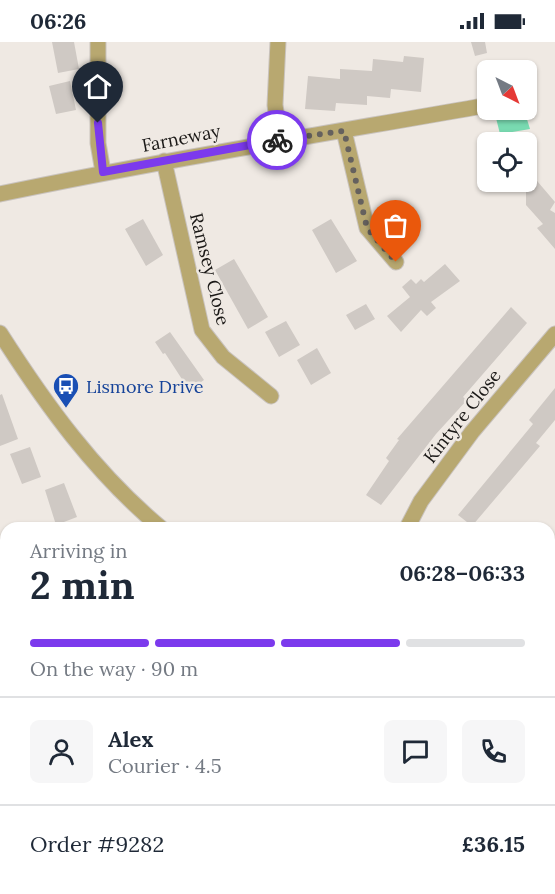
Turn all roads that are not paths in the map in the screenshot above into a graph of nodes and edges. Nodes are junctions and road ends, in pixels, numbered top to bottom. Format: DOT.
graph roads {
  1 [pos="98,42"];
  2 [pos="278,42"];
  3 [pos="477,107"];
  4 [pos="344,131"];
  5 [pos="280,139"];
  6 [pos="164,160"];
  7 [pos="103,172"];
  8 [pos="0,194"];
  9 [pos="396,262"];
  10 [pos="0,333"];
  11 [pos="555,334"];
  12 [pos="271,396"];
  13 [pos="155,522"];
  14 [pos="410,522"];
  1 -- 7 [label="street"];
  2 -- 5 [label="street"];
  3 -- 4 [label="street, Farneway"];
  4 -- 5 [label="street, Farneway"];
  4 -- 9 [label="street"];
  5 -- 6 [label="street, Farneway"];
  6 -- 7 [label="street, Farneway"];
  6 -- 12 [label="street, Ramsey Close"];
  7 -- 8 [label="street, Farneway"];
  10 -- 13 [label="street"];
  11 -- 14 [label="street, Kintyre Close"];
}
